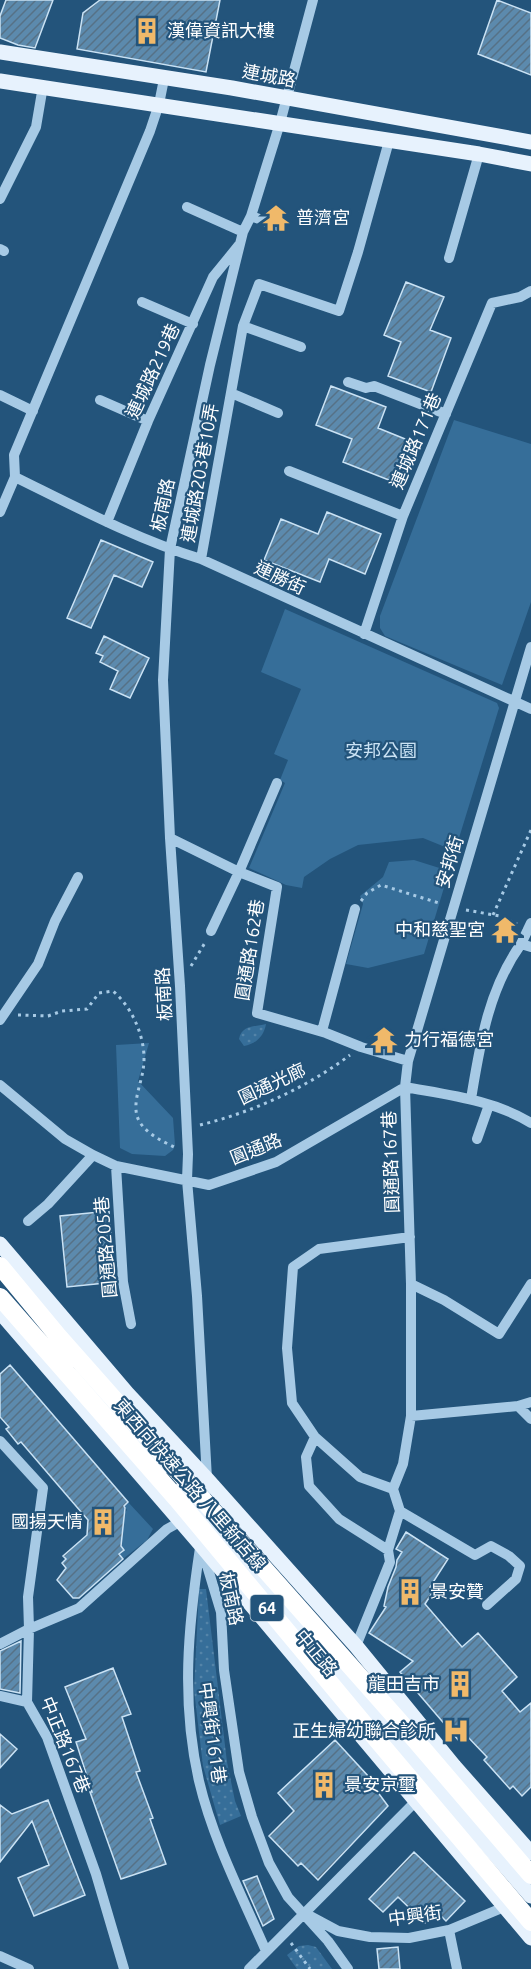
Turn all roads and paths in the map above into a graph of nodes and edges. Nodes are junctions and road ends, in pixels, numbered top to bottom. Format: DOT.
graph roads {
  1 [pos="313,0"];
  2 [pos="0,52"];
  3 [pos="164,79"];
  4 [pos="0,81"];
  5 [pos="43,86"];
  6 [pos="285,99"];
  7 [pos="159,104"];
  8 [pos="280,123"];
  9 [pos="389,141"];
  10 [pos="531,142"];
  11 [pos="479,154"];
  12 [pos="531,164"];
  13 [pos="0,199"];
  14 [pos="187,207"];
  15 [pos="250,216"];
  16 [pos="281,227"];
  17 [pos="243,237"];
  18 [pos="449,258"];
  19 [pos="531,291"];
  20 [pos="142,302"];
  21 [pos="193,324"];
  22 [pos="243,326"];
  23 [pos="301,347"];
  24 [pos="348,382"];
  25 [pos="231,393"];
  26 [pos="0,395"];
  27 [pos="100,400"];
  28 [pos="33,411"];
  29 [pos="278,413"];
  30 [pos="446,414"];
  31 [pos="148,421"];
  32 [pos="289,471"];
  33 [pos="15,477"];
  34 [pos="0,512"];
  35 [pos="403,516"];
  36 [pos="107,522"];
  37 [pos="170,549"];
  38 [pos="201,559"];
  39 [pos="364,634"];
  40 [pos="531,647"];
  41 [pos="515,702"];
  42 [pos="531,709"];
  43 [pos="278,783"];
  44 [pos="531,830"];
  45 [pos="170,838"];
  46 [pos="239,872"];
  47 [pos="78,877"];
  48 [pos="453,908"];
  49 [pos="354,909"];
  50 [pos="493,915"];
  51 [pos="530,926"];
  52 [pos="211,931"];
  53 [pos="526,946"];
  54 [pos="180,986"];
  55 [pos="3,1017"];
  56 [pos="322,1031"];
  57 [pos="361,1047"];
  58 [pos="408,1061"];
  59 [pos="0,1085"];
  60 [pos="405,1087"];
  61 [pos="471,1099"];
  62 [pos="489,1104"];
  63 [pos="531,1123"];
  64 [pos="186,1129"];
  65 [pos="477,1139"];
  66 [pos="188,1154"];
  67 [pos="93,1155"];
  68 [pos="116,1166"];
  69 [pos="186,1180"];
  70 [pos="28,1221"];
  71 [pos="410,1237"];
  72 [pos="0,1244"];
  73 [pos="0,1266"];
  74 [pos="0,1278"];
  75 [pos="411,1284"];
  76 [pos="531,1284"];
  77 [pos="0,1297"];
  78 [pos="0,1312"];
  79 [pos="131,1324"];
  80 [pos="531,1402"];
  81 [pos="518,1406"];
  82 [pos="411,1416"];
  83 [pos="531,1419"];
  84 [pos="315,1437"];
  85 [pos="0,1441"];
  86 [pos="207,1479"];
  87 [pos="393,1489"];
  88 [pos="400,1511"];
  89 [pos="202,1513"];
  90 [pos="180,1521"];
  91 [pos="201,1545"];
  92 [pos="388,1550"];
  93 [pos="488,1605"];
  94 [pos="30,1629"];
  95 [pos="0,1644"];
  96 [pos="356,1646"];
  97 [pos="0,1696"];
  98 [pos="27,1702"];
  99 [pos="454,1766"];
  100 [pos="435,1784"];
  101 [pos="414,1801"];
  102 [pos="531,1853"];
  103 [pos="531,1875"];
  104 [pos="531,1896"];
  105 [pos="531,1901"];
  106 [pos="503,1907"];
  107 [pos="304,1913"];
  108 [pos="531,1922"];
  109 [pos="448,1930"];
  110 [pos="285,1934"];
  111 [pos="531,1938"];
  112 [pos="266,1951"];
  113 [pos="0,1956"];
  114 [pos="29,1969"];
  115 [pos="124,1969"];
  116 [pos="249,1969"];
  117 [pos="310,1969"];
  118 [pos="348,1969"];
  119 [pos="457,1969"];
  1 -- 6 [label="street, 板南路"];
  2 -- 3 [label="main road, 連城路"];
  3 -- 6 [label="main road, 連城路"];
  3 -- 7 [label="street"];
  4 -- 5 [label="main road"];
  5 -- 7 [label="main road"];
  5 -- 13 [label="street"];
  6 -- 8 [label="street, 板南路"];
  6 -- 10 [label="main road, 連城路"];
  7 -- 8 [label="main road"];
  7 -- 28 [label="street"];
  8 -- 9 [label="main road"];
  8 -- 15 [label="street, 板南路"];
  9 -- 11 [label="main road"];
  9 -- 22 [label="street, 連城路203巷10弄"];
  11 -- 12 [label="main road"];
  11 -- 18 [label="street"];
  14 -- 17 [label="street"];
  15 -- 16 [label="street"];
  15 -- 17 [label="street, 板南路"];
  17 -- 21 [label="street, 連城路219巷"];
  17 -- 37 [label="street, 板南路"];
  19 -- 30 [label="street, 連城路171巷"];
  20 -- 21 [label="street"];
  21 -- 31 [label="street, 連城路219巷"];
  22 -- 23 [label="street"];
  22 -- 25 [label="street, 連城路203巷10弄"];
  24 -- 30 [label="street"];
  25 -- 29 [label="street, 連城路203巷10弄"];
  25 -- 38 [label="street, 連城路203巷10弄"];
  26 -- 28 [label="street"];
  27 -- 31 [label="street"];
  28 -- 33 [label="street"];
  30 -- 35 [label="street, 連城路171巷"];
  31 -- 36 [label="street, 連城路219巷"];
  32 -- 35 [label="street"];
  33 -- 34 [label="street"];
  33 -- 36 [label="street, 連勝街"];
  35 -- 39 [label="street, 連城路171巷"];
  36 -- 37 [label="street, 連勝街"];
  37 -- 38 [label="street, 連勝街"];
  37 -- 45 [label="street, 板南路"];
  38 -- 39 [label="street, 連勝街"];
  39 -- 41 [label="street, 連勝街"];
  40 -- 41 [label="street, 安邦街"];
  41 -- 42 [label="street, 連勝街"];
  41 -- 48 [label="street, 安邦街"];
  43 -- 46 [label="street"];
  44 -- 50 [label="path"];
  45 -- 46 [label="street, 圓通路162巷"];
  45 -- 54 [label="street, 板南路"];
  46 -- 52 [label="street"];
  46 -- 56 [label="street, 圓通路162巷"];
  47 -- 55 [label="street"];
  48 -- 49 [label="path"];
  48 -- 50 [label="path"];
  48 -- 58 [label="street, 安邦街"];
  49 -- 56 [label="street"];
  50 -- 51 [label="path"];
  51 -- 53 [label="street"];
  52 -- 54 [label="path"];
  53 -- 61 [label="street"];
  54 -- 64 [label="street, 板南路"];
  55 -- 66 [label="path"];
  56 -- 57 [label="street, 圓通路162巷"];
  57 -- 58 [label="street, 圓通路162巷"];
  57 -- 64 [label="path, 圓通光廊"];
  58 -- 60 [label="street, 安邦街"];
  59 -- 67 [label="street, 圓通路"];
  60 -- 61 [label="street"];
  60 -- 69 [label="street, 圓通路"];
  60 -- 71 [label="street, 圓通路167巷"];
  61 -- 62 [label="street"];
  62 -- 63 [label="street"];
  62 -- 65 [label="street"];
  64 -- 66 [label="street, 板南路"];
  66 -- 69 [label="street, 板南路"];
  67 -- 68 [label="street, 圓通路"];
  67 -- 70 [label="street"];
  68 -- 69 [label="street, 圓通路"];
  68 -- 79 [label="street, 圓通路205巷"];
  69 -- 86 [label="street, 板南路"];
  71 -- 75 [label="street, 圓通路167巷"];
  71 -- 84 [label="street, 圓通路167巷"];
  72 -- 86 [label="main road, 中正路"];
  73 -- 103 [label="highway, 東西向快速公路 八里新店線 / 64"];
  74 -- 89 [label="main road, 中正路"];
  75 -- 76 [label="street"];
  75 -- 82 [label="street, 圓通路167巷"];
  77 -- 108 [label="highway, 東西向快速公路 八里新店線 / 64"];
  78 -- 90 [label="main road, 中正路"];
  80 -- 81 [label="street"];
  81 -- 82 [label="street"];
  81 -- 83 [label="street"];
  82 -- 87 [label="street, 圓通路167巷"];
  84 -- 87 [label="street"];
  84 -- 92 [label="street"];
  85 -- 94 [label="street, 中正路167巷"];
  86 -- 89 [label="street, 板南路"];
  86 -- 96 [label="main road, 中正路"];
  87 -- 88 [label="street"];
  88 -- 92 [label="street"];
  88 -- 93 [label="street"];
  89 -- 90 [label="street"];
  89 -- 91 [label="street, 板南路"];
  89 -- 100 [label="main road, 中正路"];
  90 -- 91 [label="main road, 中正路"];
  90 -- 94 [label="street"];
  91 -- 101 [label="main road, 中正路"];
  91 -- 107 [label="street, 板南路"];
  91 -- 112 [label="street, 中興街161巷"];
  92 -- 96 [label="street"];
  94 -- 95 [label="street"];
  94 -- 98 [label="street, 中正路167巷"];
  96 -- 99 [label="main road, 中正路"];
  97 -- 98 [label="street"];
  98 -- 115 [label="street, 中正路167巷"];
  99 -- 100 [label="street"];
  99 -- 102 [label="main road, 中正路"];
  100 -- 101 [label="street"];
  100 -- 104 [label="main road, 中正路"];
  101 -- 106 [label="main road, 中正路"];
  101 -- 107 [label="street"];
  105 -- 106 [label="street, 中興街"];
  106 -- 109 [label="street, 中興街"];
  106 -- 111 [label="main road, 中正路"];
  107 -- 109 [label="street, 中興街"];
  107 -- 110 [label="street"];
  107 -- 118 [label="street, 板南路"];
  109 -- 119 [label="street"];
  110 -- 112 [label="street"];
  110 -- 117 [label="path"];
  112 -- 116 [label="street"];
  113 -- 114 [label="street"];
}
